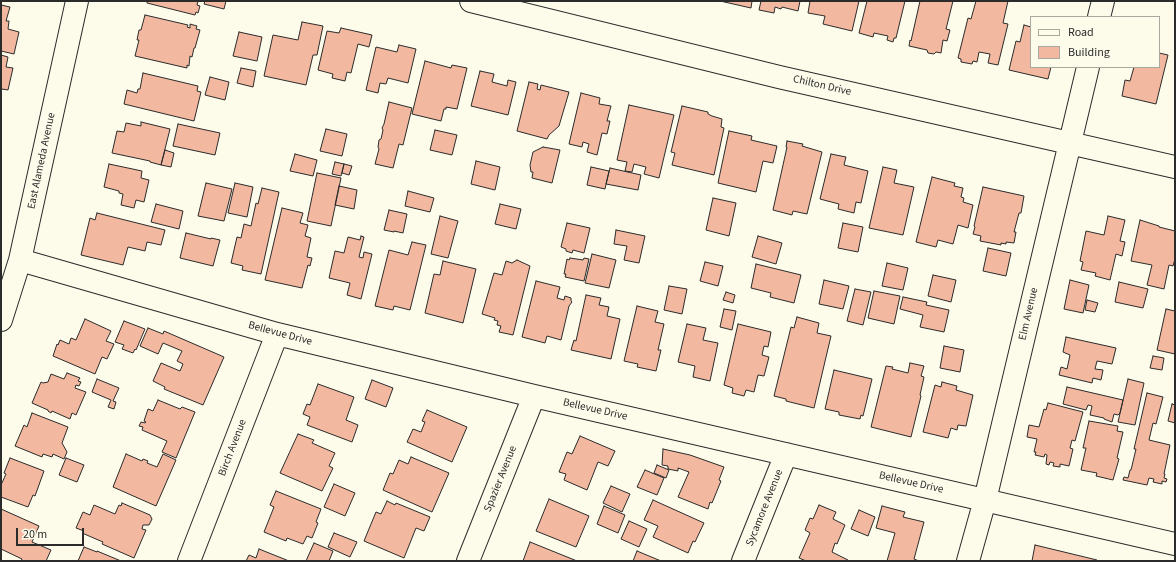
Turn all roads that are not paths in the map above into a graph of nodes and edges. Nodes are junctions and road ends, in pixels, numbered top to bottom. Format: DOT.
graph roads {
  1 [pos="77,1"];
  2 [pos="471,1"];
  3 [pos="1103,1"];
  4 [pos="1099,16"];
  5 [pos="1088,68"];
  6 [pos="1070,142"];
  7 [pos="1175,167"];
  8 [pos="20,260"];
  9 [pos="1,320"];
  10 [pos="277,334"];
  11 [pos="534,396"];
  12 [pos="786,454"];
  13 [pos="985,500"];
  14 [pos="1175,544"];
  15 [pos="189,561"];
  16 [pos="468,561"];
  17 [pos="743,561"];
  18 [pos="968,561"];
  1 -- 8 [label="street, East Alameda Avenue"];
  2 -- 6 [label="street, Chilton Drive"];
  3 -- 4 [label="street"];
  5 -- 6 [label="street, Elm Avenue"];
  6 -- 7 [label="street, Chilton Drive"];
  6 -- 13 [label="street, Elm Avenue"];
  8 -- 9 [label="street, East Alameda Avenue"];
  8 -- 10 [label="street, Bellevue Drive"];
  10 -- 11 [label="street, Bellevue Drive"];
  10 -- 15 [label="street, Birch Avenue"];
  11 -- 12 [label="street, Bellevue Drive"];
  11 -- 16 [label="street, Spazier Avenue"];
  12 -- 13 [label="street, Bellevue Drive"];
  12 -- 17 [label="street, Sycamore Avenue"];
  13 -- 14 [label="street, Bellevue Drive"];
  13 -- 18 [label="street, Elm Avenue"];
}
